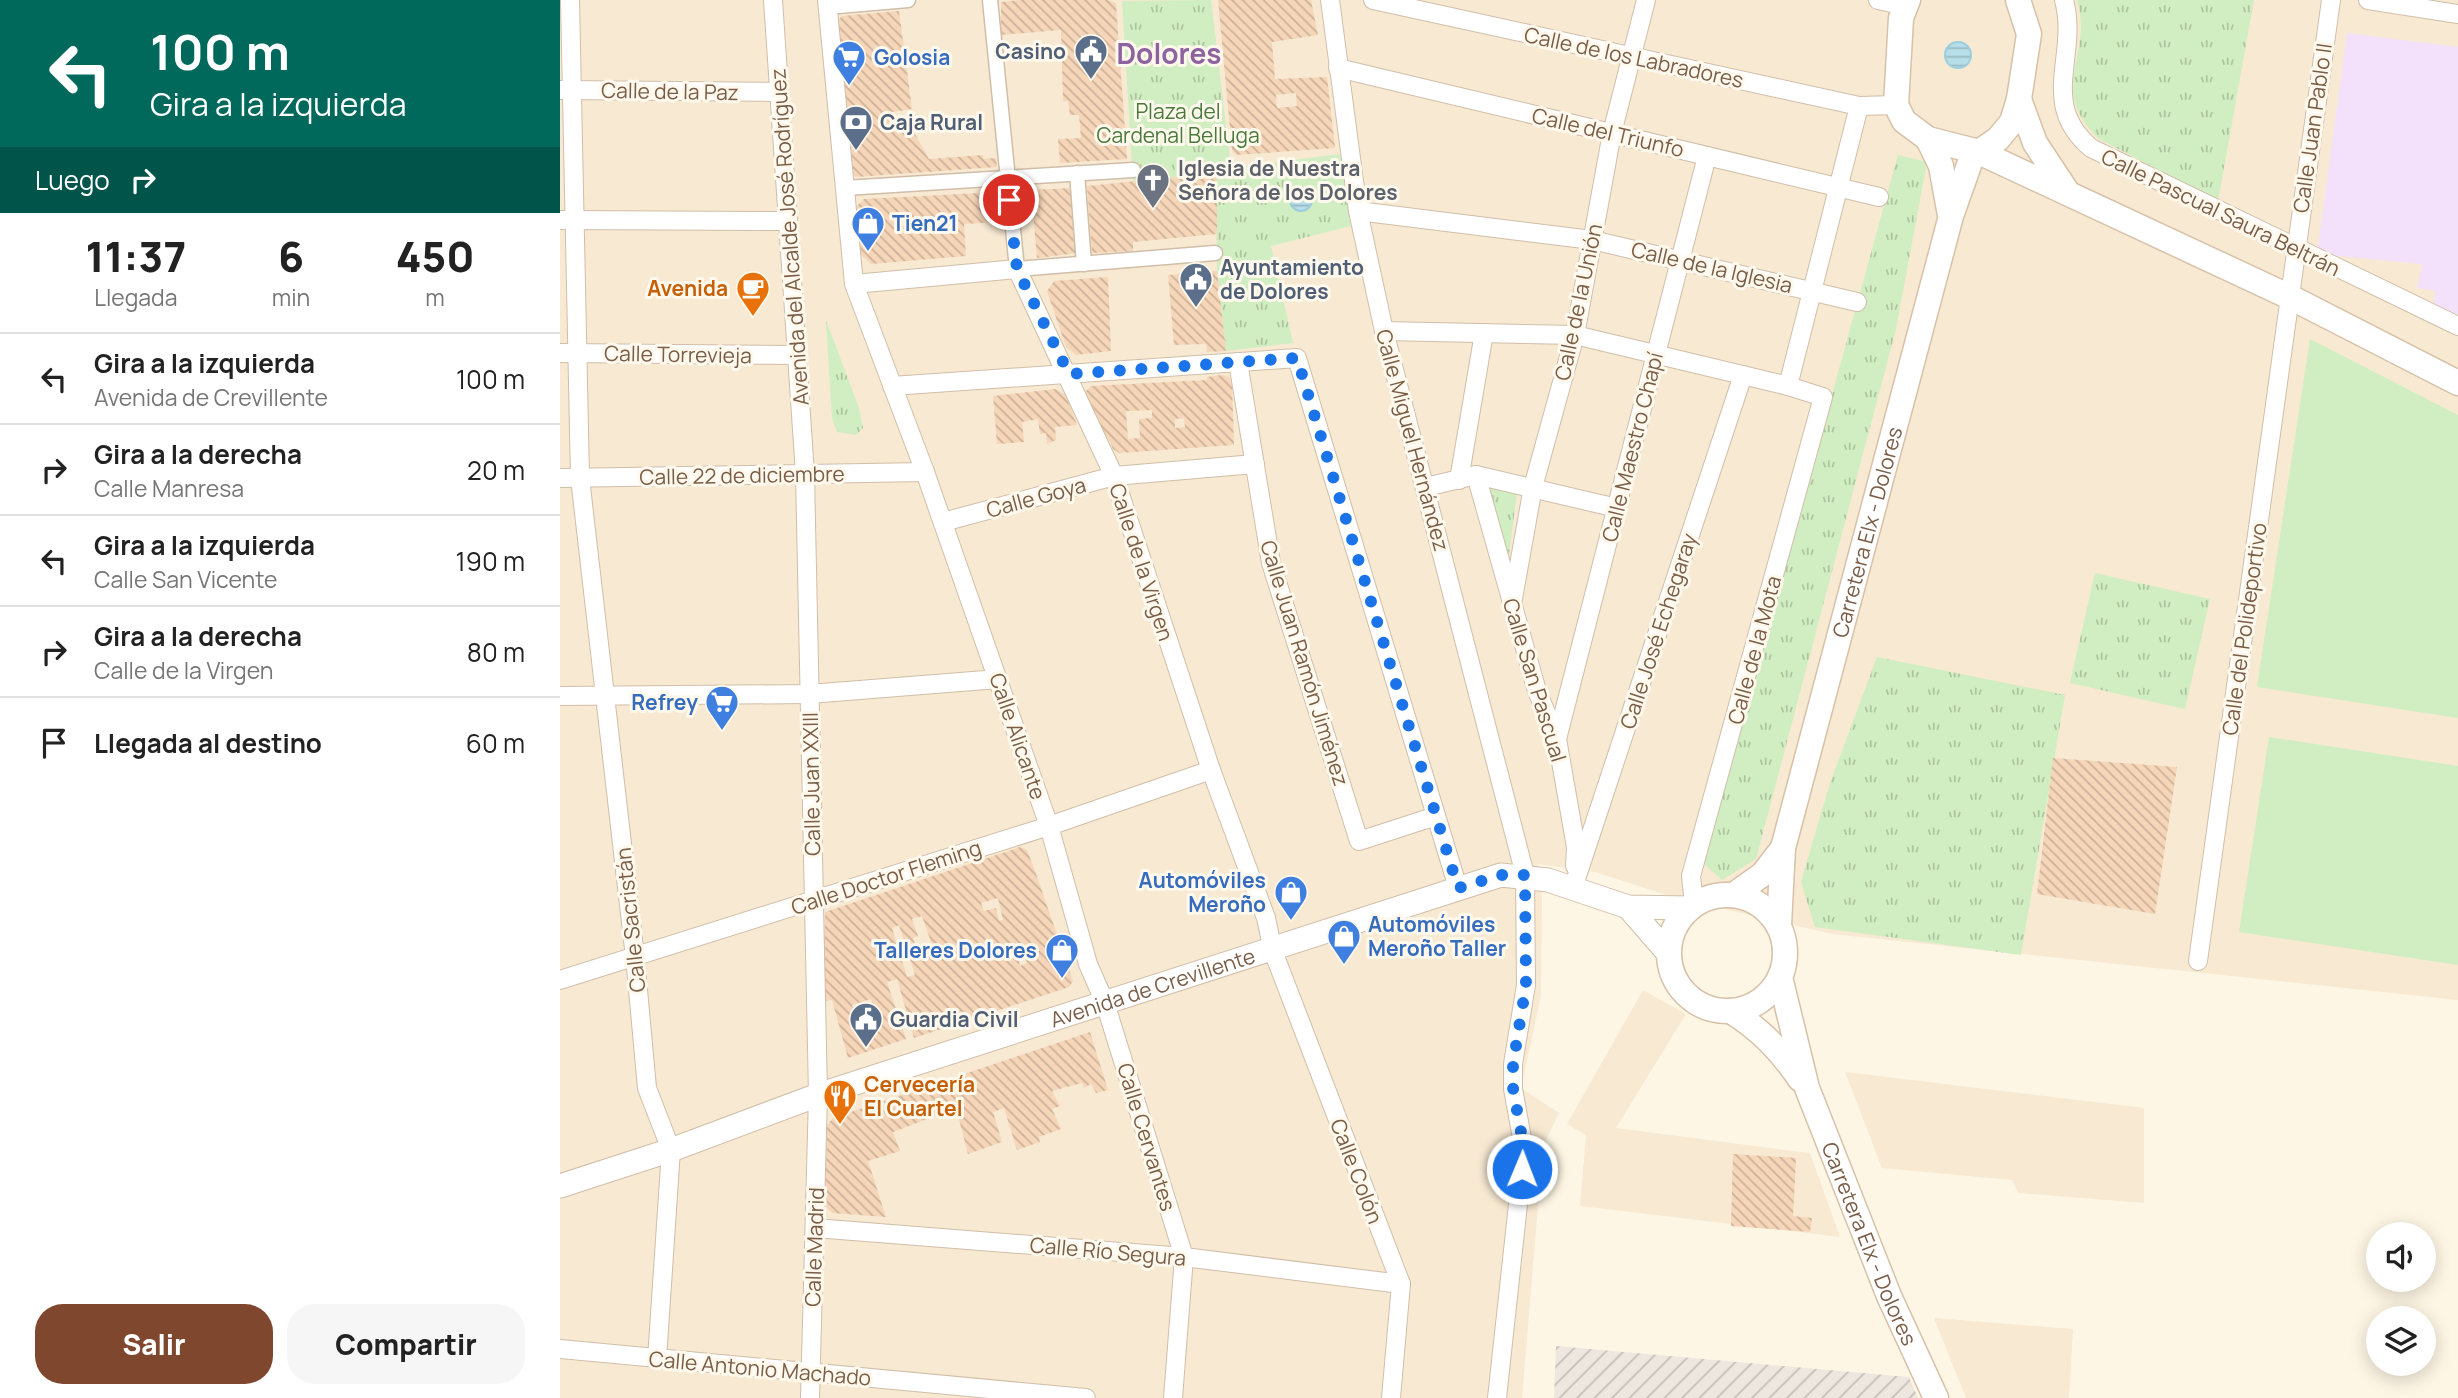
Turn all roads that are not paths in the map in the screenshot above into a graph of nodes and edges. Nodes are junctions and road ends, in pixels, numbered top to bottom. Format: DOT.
graph roads {
  1 [pos="570,0"];
  2 [pos="774,0"];
  3 [pos="908,0"];
  4 [pos="990,0"];
  5 [pos="1330,0"];
  6 [pos="1373,0"];
  7 [pos="1646,0"];
  8 [pos="1879,0"];
  9 [pos="2018,0"];
  10 [pos="2064,0"];
  11 [pos="2330,0"];
  12 [pos="2368,0"];
  13 [pos="1907,3"];
  14 [pos="827,4"];
  15 [pos="2458,14"];
  16 [pos="1630,56"];
  17 [pos="1338,68"];
  18 [pos="566,90"];
  19 [pos="779,92"];
  20 [pos="2020,99"];
  21 [pos="1896,105"];
  22 [pos="1858,106"];
  23 [pos="1612,133"];
  24 [pos="1927,139"];
  25 [pos="1977,152"];
  26 [pos="1707,156"];
  27 [pos="1133,170"];
  28 [pos="1077,173"];
  29 [pos="1006,177"];
  30 [pos="845,188"];
  31 [pos="1838,188"];
  32 [pos="2068,193"];
  33 [pos="1879,197"];
  34 [pos="1358,211"];
  35 [pos="1951,216"];
  36 [pos="567,220"];
  37 [pos="788,221"];
  38 [pos="1592,240"];
  39 [pos="2295,250"];
  40 [pos="1215,253"];
  41 [pos="1680,260"];
  42 [pos="1084,264"];
  43 [pos="1017,269"];
  44 [pos="854,284"];
  45 [pos="1812,290"];
  46 [pos="2290,297"];
  47 [pos="1857,302"];
  48 [pos="2458,326"];
  49 [pos="1384,331"];
  50 [pos="1484,333"];
  51 [pos="1575,335"];
  52 [pos="569,353"];
  53 [pos="1656,354"];
  54 [pos="797,355"];
  55 [pos="1238,362"];
  56 [pos="1069,374"];
  57 [pos="1743,375"];
  58 [pos="2458,383"];
  59 [pos="892,386"];
  60 [pos="1788,386"];
  61 [pos="1255,464"];
  62 [pos="925,471"];
  63 [pos="805,474"];
  64 [pos="1114,476"];
  65 [pos="1467,477"];
  66 [pos="560,478"];
  67 [pos="580,478"];
  68 [pos="1426,487"];
  69 [pos="1533,487"];
  70 [pos="1617,508"];
  71 [pos="943,522"];
  72 [pos="1512,604"];
  73 [pos="998,680"];
  74 [pos="809,694"];
  75 [pos="605,695"];
  76 [pos="560,696"];
  77 [pos="1557,739"];
  78 [pos="1211,770"];
  79 [pos="1436,816"];
  80 [pos="1049,825"];
  81 [pos="1783,848"];
  82 [pos="1525,875"];
  83 [pos="1458,888"];
  84 [pos="1573,888"];
  85 [pos="1735,894"];
  86 [pos="814,900"];
  87 [pos="1691,906"];
  88 [pos="1628,907"];
  89 [pos="1779,925"];
  90 [pos="1273,951"];
  91 [pos="1668,953"];
  92 [pos="635,957"];
  93 [pos="2197,961"];
  94 [pos="1780,977"];
  95 [pos="560,980"];
  96 [pos="1105,1003"];
  97 [pos="1731,1011"];
  98 [pos="1807,1088"];
  99 [pos="818,1095"];
  100 [pos="671,1150"];
  101 [pos="560,1186"];
  102 [pos="814,1228"];
  103 [pos="1184,1257"];
  104 [pos="1401,1284"];
  105 [pos="560,1349"];
  106 [pos="657,1359"];
  107 [pos="810,1373"];
  108 [pos="810,1398"];
  109 [pos="1086,1398"];
  110 [pos="1173,1398"];
  111 [pos="1391,1398"];
  112 [pos="1497,1398"];
  113 [pos="1936,1398"];
  1 -- 18 [label="street, Calle Sacristán"];
  2 -- 19 [label="street, Avenida del Alcalde José Rodríguez"];
  3 -- 14 [label="street"];
  4 -- 29 [label="street, Calle de la Virgen"];
  5 -- 17 [label="street, Calle Miguel Hernández"];
  6 -- 16 [label="street, Calle de los Labradores"];
  7 -- 16 [label="street, Calle de la Unión"];
  8 -- 13 [label="street"];
  9 -- 20 [label="main road"];
  10 -- 39 [label="street, Calle Pascual Saura Beltrán"];
  11 -- 39 [label="street, Calle Juan Pablo II"];
  12 -- 15 [label="street"];
  13 -- 21 [label="main road"];
  14 -- 30 [label="street"];
  16 -- 22 [label="street, Calle de los Labradores"];
  16 -- 23 [label="street, Calle de la Unión"];
  17 -- 23 [label="street, Calle del Triunfo"];
  17 -- 34 [label="street, Calle Miguel Hernández"];
  18 -- 19 [label="street, Calle de la Paz"];
  18 -- 36 [label="street, Calle Sacristán"];
  19 -- 37 [label="street, Avenida del Alcalde José Rodríguez"];
  20 -- 25 [label="main road"];
  20 -- 32 [label="main road"];
  21 -- 22 [label="street, Calle de los Labradores"];
  21 -- 24 [label="main road"];
  22 -- 31 [label="street"];
  23 -- 26 [label="street, Calle del Triunfo"];
  23 -- 38 [label="street, Calle de la Unión"];
  24 -- 25 [label="main road"];
  24 -- 35 [label="main road"];
  25 -- 32 [label="main road"];
  25 -- 35 [label="main road, Carretera Elx - Dolores"];
  26 -- 31 [label="street, Calle del Triunfo"];
  26 -- 41 [label="street, Calle Maestro Chapí"];
  27 -- 28 [label="street"];
  28 -- 29 [label="street"];
  28 -- 42 [label="street"];
  29 -- 30 [label="street"];
  29 -- 43 [label="street, Calle de la Virgen"];
  30 -- 44 [label="street"];
  31 -- 33 [label="street, Calle del Triunfo"];
  31 -- 45 [label="street"];
  32 -- 46 [label="main road"];
  34 -- 38 [label="street, Calle de la Iglesia"];
  34 -- 49 [label="street, Calle Miguel Hernández"];
  35 -- 81 [label="main road, Carretera Elx - Dolores"];
  36 -- 37 [label="street"];
  36 -- 52 [label="street, Calle Sacristán"];
  37 -- 54 [label="street, Avenida del Alcalde José Rodríguez"];
  38 -- 41 [label="street, Calle de la Iglesia"];
  38 -- 51 [label="street, Calle de la Unión"];
  39 -- 46 [label="street, Calle Juan Pablo II"];
  39 -- 48 [label="street, Calle Pascual Saura Beltrán"];
  40 -- 42 [label="street"];
  41 -- 45 [label="street, Calle de la Iglesia"];
  41 -- 53 [label="street, Calle Maestro Chapí"];
  42 -- 43 [label="street"];
  43 -- 44 [label="street"];
  43 -- 56 [label="street, Calle de la Virgen"];
  44 -- 59 [label="street"];
  45 -- 47 [label="street, Calle de la Iglesia"];
  45 -- 60 [label="street"];
  46 -- 58 [label="main road"];
  46 -- 93 [label="street, Calle del Polideportivo"];
  49 -- 50 [label="street"];
  49 -- 68 [label="street, Calle Miguel Hernández"];
  50 -- 51 [label="street"];
  50 -- 65 [label="street"];
  51 -- 53 [label="street"];
  51 -- 69 [label="street, Calle de la Unión"];
  52 -- 54 [label="street, Calle Torrevieja"];
  52 -- 67 [label="street, Calle Sacristán"];
  53 -- 57 [label="street"];
  53 -- 70 [label="street, Calle Maestro Chapí"];
  54 -- 63 [label="street, Avenida del Alcalde José Rodríguez"];
  55 -- 56 [label="street"];
  55 -- 61 [label="street, Calle Juan Ramón Jiménez"];
  55 -- 79 [label="street"];
  56 -- 59 [label="street"];
  56 -- 64 [label="street, Calle de la Virgen"];
  57 -- 60 [label="street"];
  57 -- 84 [label="street, Calle José Echegaray"];
  59 -- 62 [label="street"];
  60 -- 87 [label="street, Calle de la Mota"];
  61 -- 64 [label="street, Calle Goya"];
  61 -- 79 [label="street, Calle Juan Ramón Jiménez"];
  62 -- 63 [label="street, Calle 22 de diciembre"];
  62 -- 71 [label="street, Calle Alicante"];
  63 -- 67 [label="street, Calle 22 de diciembre"];
  63 -- 74 [label="street, Calle Juan XXIII"];
  64 -- 71 [label="street, Calle Goya"];
  64 -- 78 [label="street, Calle de la Virgen"];
  65 -- 68 [label="street"];
  65 -- 69 [label="street"];
  65 -- 72 [label="street, Calle San Pascual"];
  66 -- 67 [label="street, Calle 22 de diciembre"];
  67 -- 75 [label="street, Calle Sacristán"];
  68 -- 82 [label="street, Calle Miguel Hernández"];
  69 -- 70 [label="street"];
  69 -- 72 [label="street, Calle de la Unión"];
  70 -- 77 [label="street, Calle Maestro Chapí"];
  71 -- 73 [label="street, Calle Alicante"];
  72 -- 77 [label="street, Calle San Pascual"];
  73 -- 74 [label="street"];
  73 -- 80 [label="street, Calle Alicante"];
  74 -- 75 [label="street"];
  74 -- 86 [label="street, Calle Juan XXIII"];
  75 -- 76 [label="street"];
  75 -- 92 [label="street, Calle Sacristán"];
  77 -- 84 [label="street, Calle San Pascual"];
  78 -- 80 [label="street, Calle Doctor Fleming"];
  78 -- 90 [label="street, Calle de la Virgen"];
  79 -- 83 [label="street"];
  80 -- 86 [label="street, Calle Doctor Fleming"];
  80 -- 96 [label="street, Calle Alicante"];
  81 -- 85 [label="main road, Carretera Elx - Dolores"];
  81 -- 89 [label="main road, Carretera Elx - Dolores"];
  82 -- 83 [label="street, Avenida de Crevillente"];
  82 -- 84 [label="street, Avenida de Crevillente"];
  82 -- 112 [label="street, Calle Miguel Hernández"];
  83 -- 90 [label="street, Avenida de Crevillente"];
  84 -- 88 [label="street, Avenida de Crevillente"];
  85 -- 87 [label="main road"];
  85 -- 89 [label="main road"];
  86 -- 92 [label="street, Calle Doctor Fleming"];
  86 -- 99 [label="street, Calle Juan XXIII"];
  87 -- 88 [label="street, Avenida de Crevillente"];
  87 -- 91 [label="main road"];
  88 -- 91 [label="street, Avenida de Crevillente"];
  89 -- 94 [label="main road"];
  90 -- 96 [label="street, Avenida de Crevillente"];
  90 -- 104 [label="street, Calle Colón"];
  91 -- 97 [label="main road"];
  92 -- 95 [label="street, Calle Doctor Fleming"];
  92 -- 100 [label="street, Calle Sacristán"];
  94 -- 97 [label="main road"];
  94 -- 98 [label="main road, Carretera Elx - Dolores"];
  96 -- 99 [label="street, Avenida de Crevillente"];
  96 -- 103 [label="street, Calle Cervantes"];
  97 -- 98 [label="main road, Carretera Elx - Dolores"];
  98 -- 113 [label="main road, Carretera Elx - Dolores"];
  99 -- 100 [label="street, Avenida de Crevillente"];
  99 -- 102 [label="street, Calle Madrid"];
  100 -- 101 [label="street, Avenida de Crevillente"];
  100 -- 106 [label="street, Calle Sacristán"];
  102 -- 103 [label="street, Calle Río Segura"];
  102 -- 107 [label="street, Calle Madrid"];
  103 -- 104 [label="street, Calle Río Segura"];
  103 -- 110 [label="street, Calle Cervantes"];
  104 -- 111 [label="street, Calle Colón"];
  105 -- 106 [label="street, Calle Antonio Machado"];
  106 -- 107 [label="street, Calle Antonio Machado"];
  107 -- 108 [label="street, Calle Madrid"];
  107 -- 109 [label="street, Calle Antonio Machado"];
}
